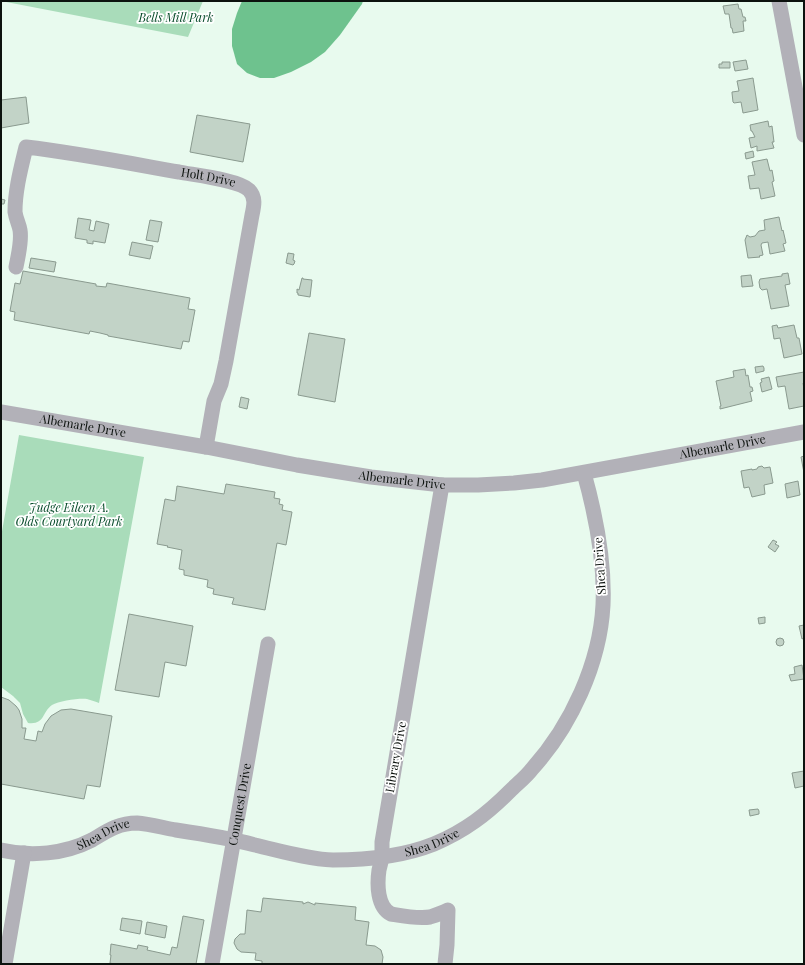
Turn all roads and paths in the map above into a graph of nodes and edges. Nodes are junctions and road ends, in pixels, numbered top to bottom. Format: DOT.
graph roads {
  1 [pos="778,1"];
  2 [pos="804,135"];
  3 [pos="16,267"];
  4 [pos="1,412"];
  5 [pos="804,432"];
  6 [pos="206,447"];
  7 [pos="584,473"];
  8 [pos="442,484"];
  9 [pos="268,648"];
  10 [pos="234,839"];
  11 [pos="1,850"];
  12 [pos="24,853"];
  13 [pos="382,857"];
  14 [pos="5,964"];
  15 [pos="212,964"];
  16 [pos="445,964"];
  1 -- 2 [label="street"];
  3 -- 6 [label="street, Holt Drive"];
  4 -- 6 [label="street, Albemarle Drive"];
  5 -- 7 [label="street, Albemarle Drive"];
  6 -- 8 [label="street, Albemarle Drive"];
  7 -- 8 [label="street, Albemarle Drive"];
  7 -- 13 [label="street, Shea Drive"];
  8 -- 13 [label="street, Library Drive"];
  9 -- 10 [label="street, Conquest Drive"];
  10 -- 12 [label="street, Shea Drive"];
  10 -- 13 [label="street, Shea Drive"];
  10 -- 15 [label="street, Conquest Drive"];
  11 -- 12 [label="street, Shea Drive"];
  12 -- 14 [label="street"];
  13 -- 16 [label="street, Library Drive"];
}
